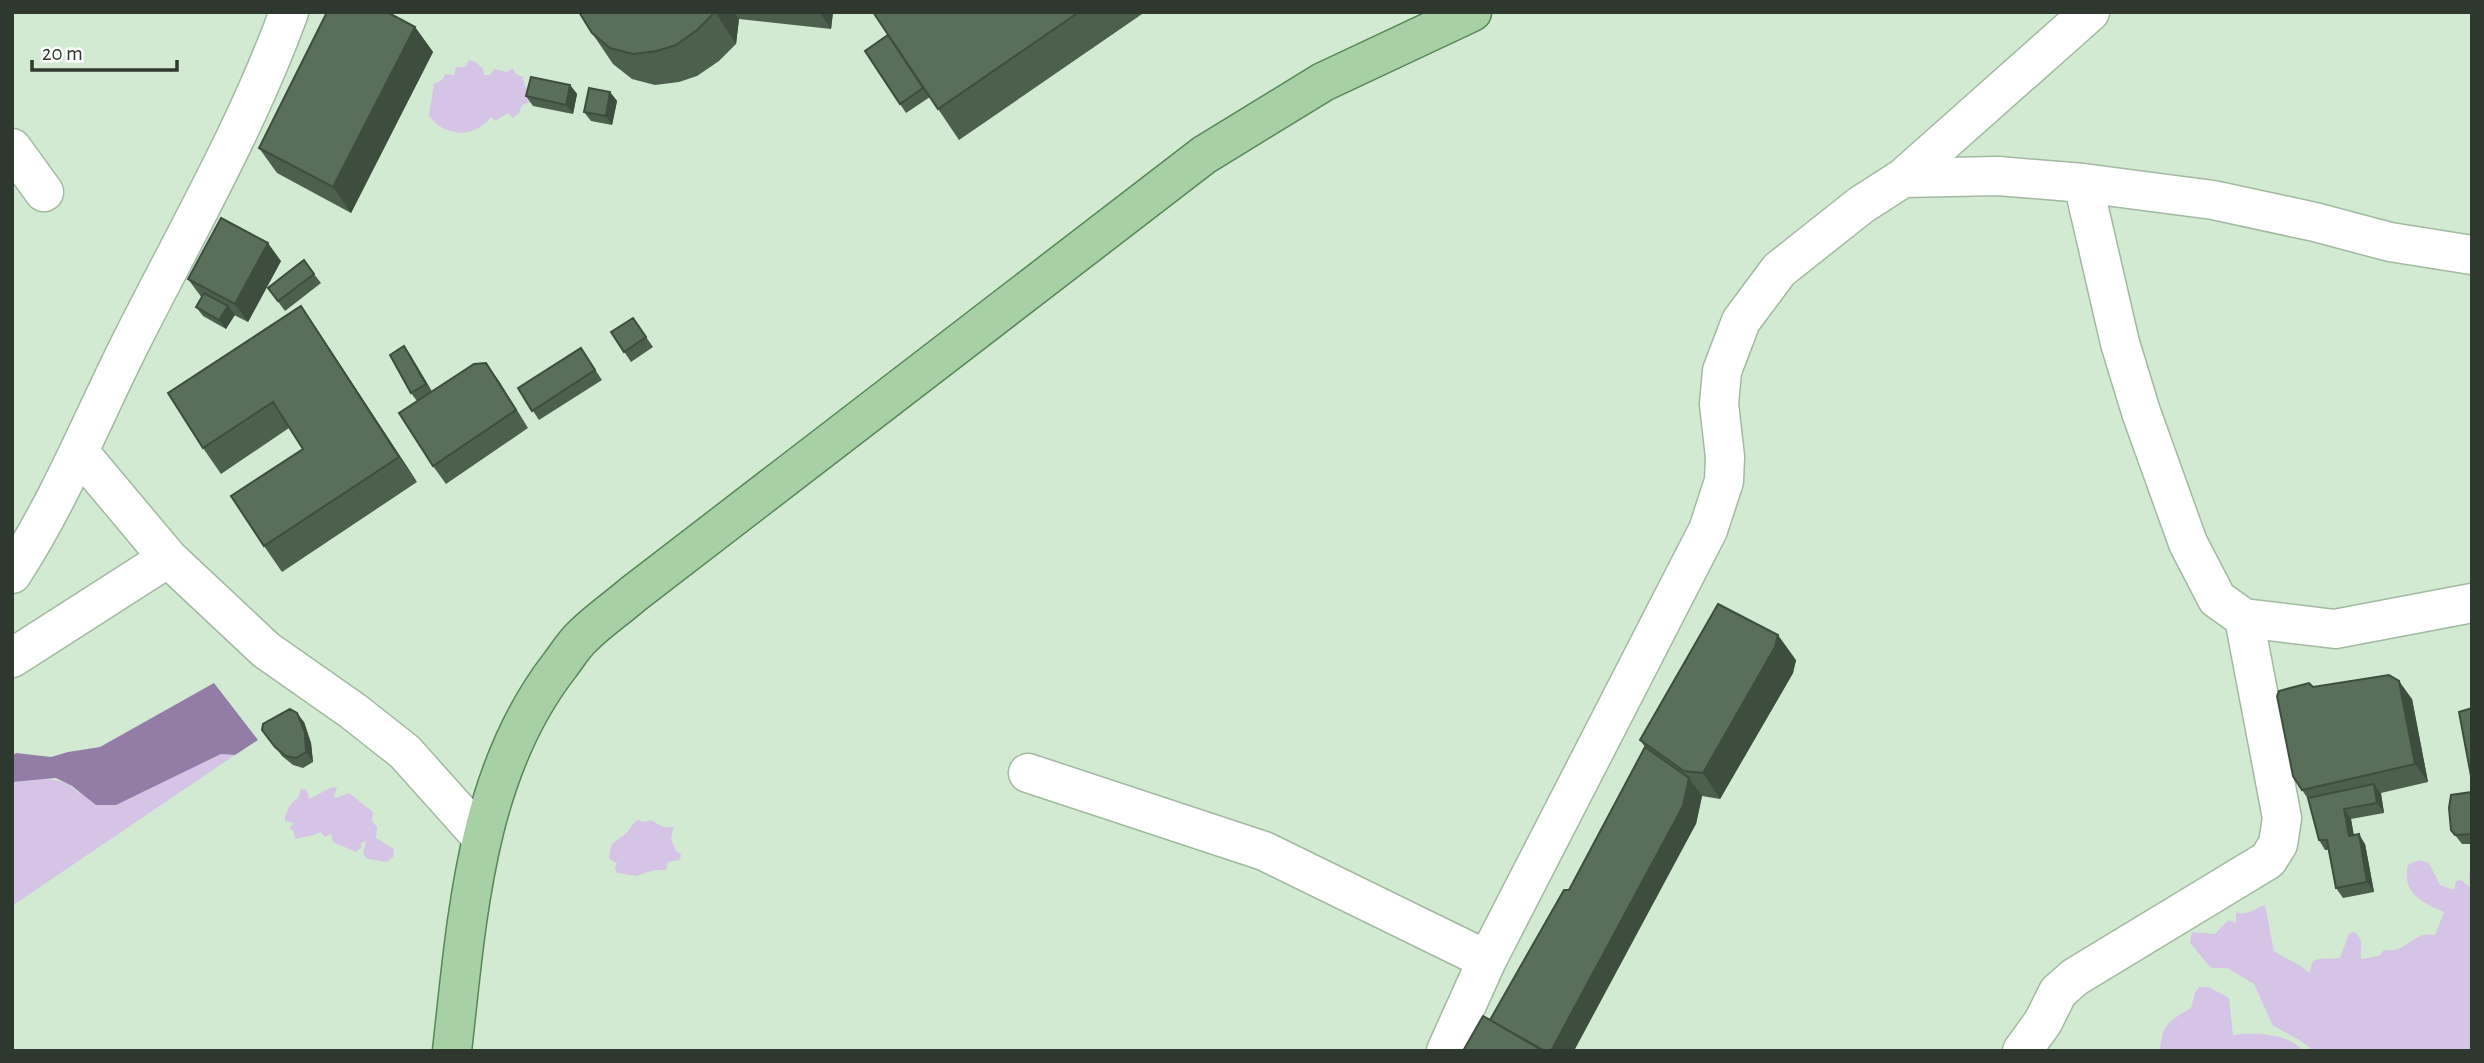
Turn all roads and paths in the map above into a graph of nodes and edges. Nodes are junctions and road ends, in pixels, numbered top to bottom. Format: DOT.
graph roads {
  1 [pos="289,12"];
  2 [pos="1472,12"];
  3 [pos="2090,12"];
  4 [pos="12,148"];
  5 [pos="1903,178"];
  6 [pos="2083,183"];
  7 [pos="44,192"];
  8 [pos="2472,255"];
  9 [pos="80,453"];
  10 [pos="168,558"];
  11 [pos="12,574"];
  12 [pos="2472,603"];
  13 [pos="2244,618"];
  14 [pos="12,658"];
  15 [pos="1028,773"];
  16 [pos="482,838"];
  17 [pos="1487,960"];
  18 [pos="452,1051"];
  19 [pos="1446,1051"];
  20 [pos="2022,1051"];
  1 -- 9 [label="street"];
  2 -- 16 [label="main road"];
  3 -- 5 [label="street"];
  4 -- 7 [label="street"];
  5 -- 6 [label="street"];
  5 -- 17 [label="street"];
  6 -- 8 [label="street"];
  6 -- 13 [label="street"];
  9 -- 10 [label="street"];
  9 -- 11 [label="street"];
  10 -- 14 [label="street"];
  10 -- 16 [label="street"];
  12 -- 13 [label="street"];
  13 -- 20 [label="street"];
  15 -- 17 [label="street"];
  16 -- 18 [label="main road"];
  17 -- 19 [label="street"];
}
